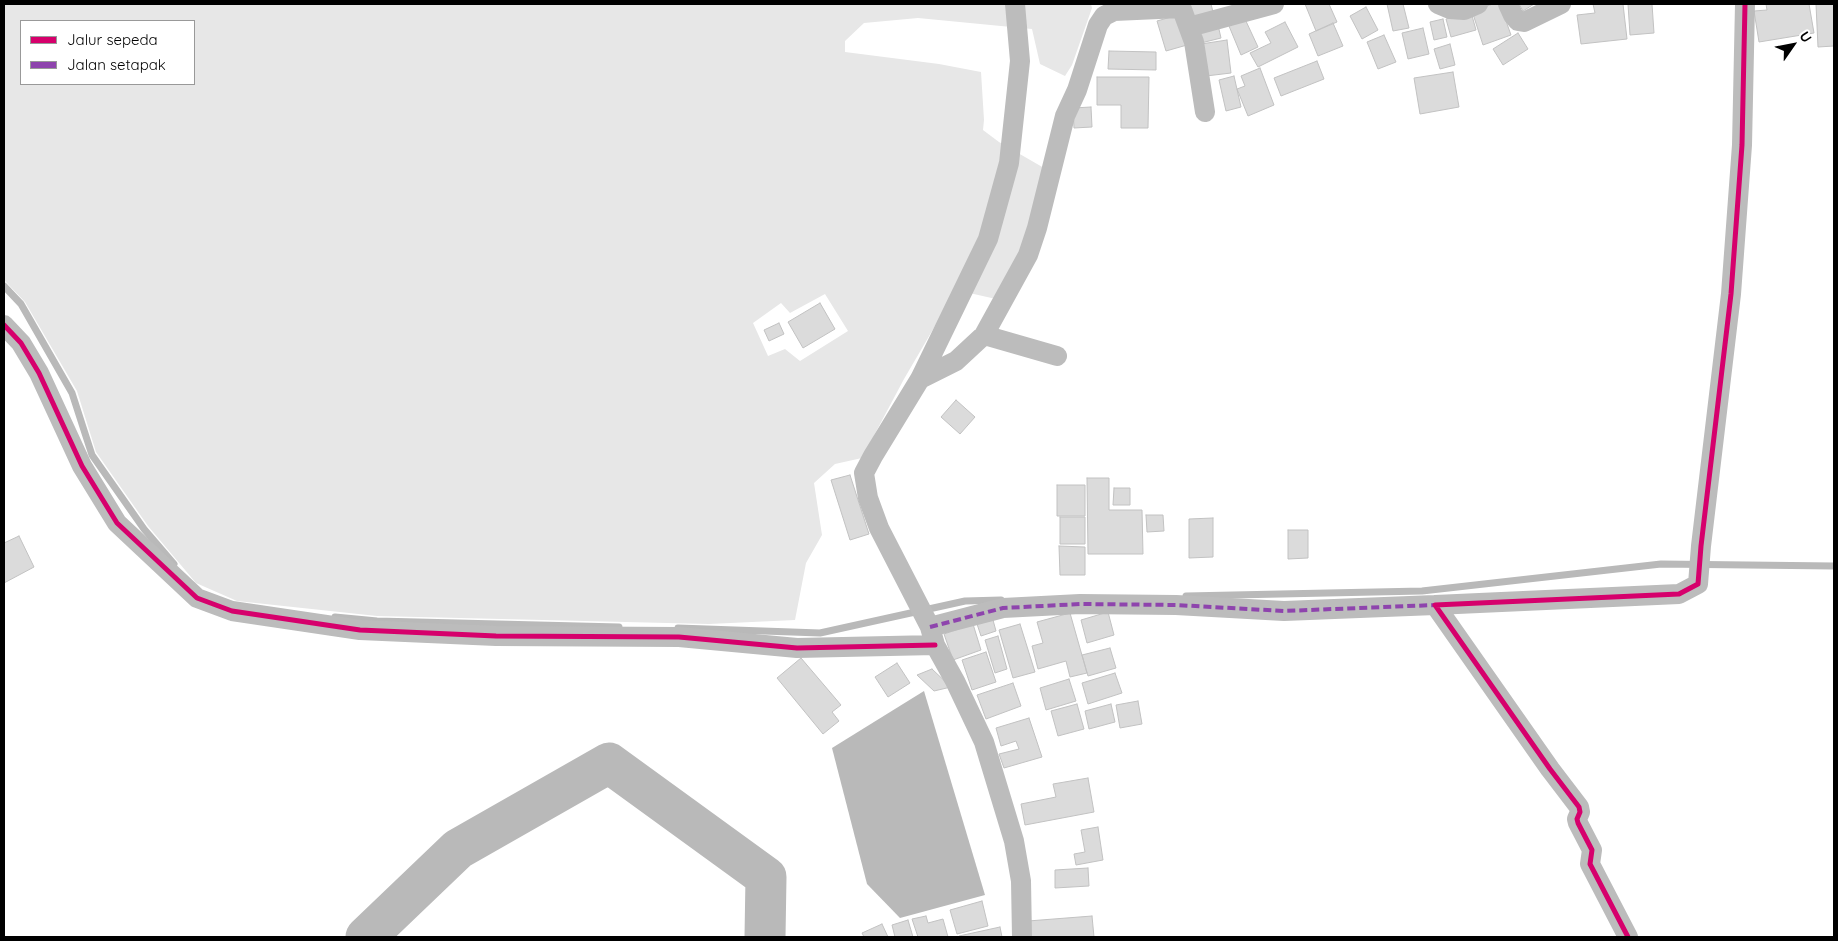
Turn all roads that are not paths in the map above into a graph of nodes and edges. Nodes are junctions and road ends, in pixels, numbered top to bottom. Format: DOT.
graph roads {
  1 [pos="1015,4"];
  2 [pos="1274,4"];
  3 [pos="1438,4"];
  4 [pos="1478,4"];
  5 [pos="1508,4"];
  6 [pos="1561,4"];
  7 [pos="1745,4"];
  8 [pos="1181,6"];
  9 [pos="1189,27"];
  10 [pos="1205,112"];
  11 [pos="4,325"];
  12 [pos="984,336"];
  13 [pos="1057,356"];
  14 [pos="920,379"];
  15 [pos="1435,605"];
  16 [pos="931,632"];
  17 [pos="1022,937"];
  18 [pos="1628,937"];
  1 -- 14 [label="street"];
  2 -- 9 [label="street"];
  3 -- 4 [label="street"];
  5 -- 6 [label="street"];
  7 -- 15 [label="street"];
  8 -- 9 [label="street"];
  8 -- 12 [label="street"];
  9 -- 10 [label="street"];
  11 -- 16 [label="street"];
  12 -- 13 [label="street"];
  12 -- 14 [label="street"];
  14 -- 16 [label="street"];
  15 -- 16 [label="street"];
  15 -- 18 [label="street"];
  16 -- 17 [label="street"];
}
